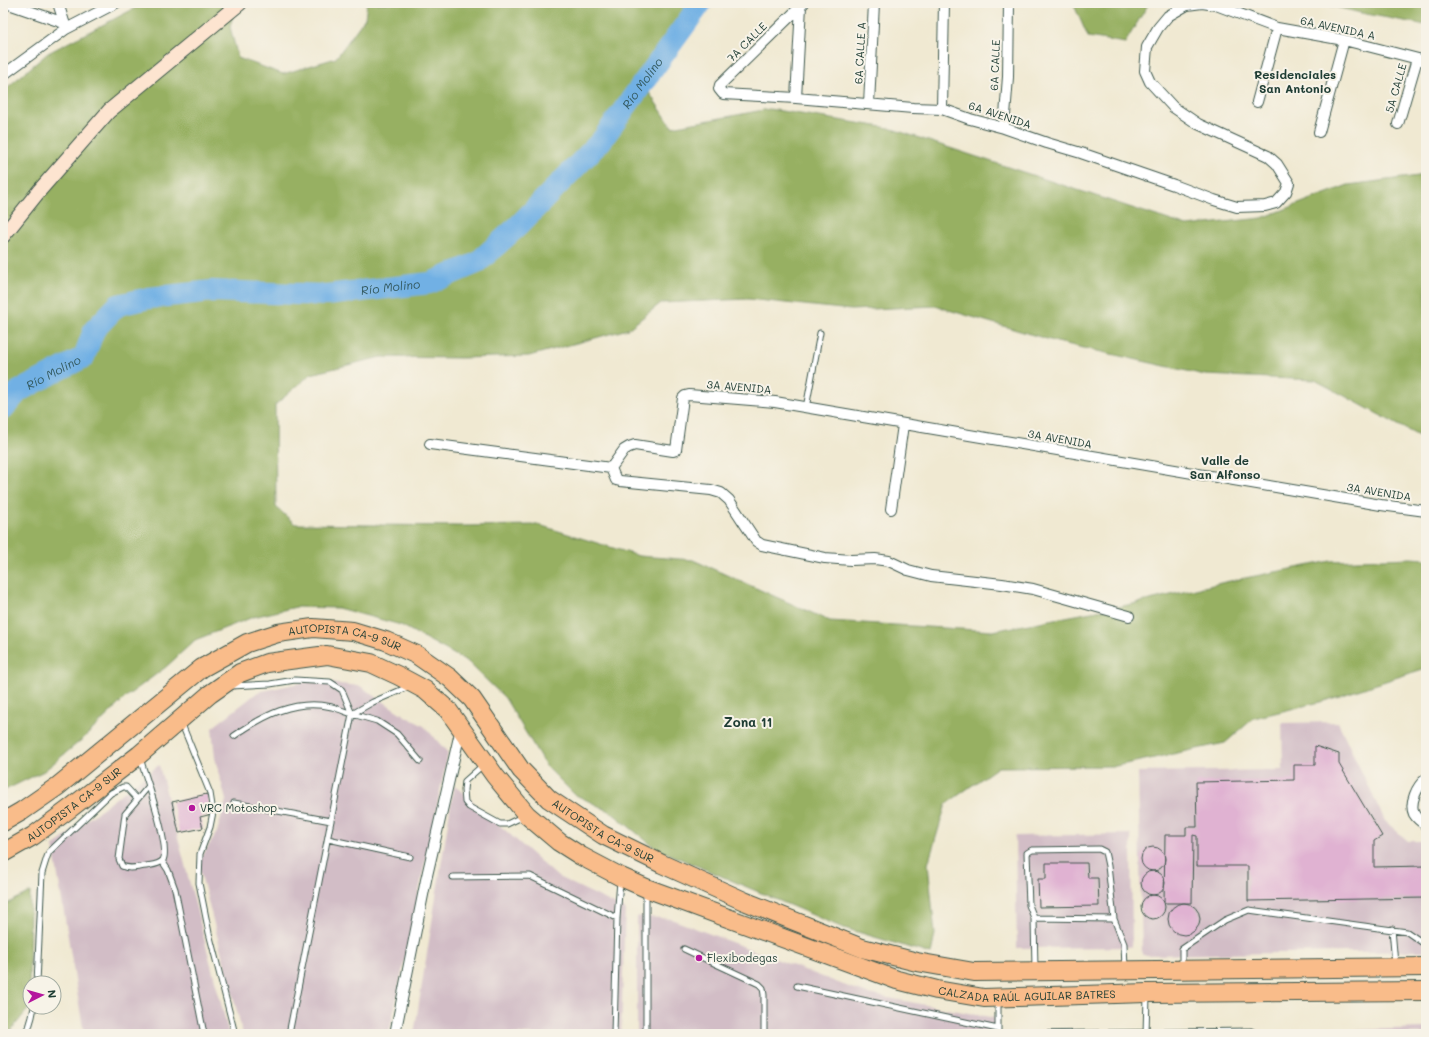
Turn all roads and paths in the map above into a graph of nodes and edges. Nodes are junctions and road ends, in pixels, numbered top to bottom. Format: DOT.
graph roads {
  1 [pos="6,3"];
  2 [pos="58,3"];
  3 [pos="116,3"];
  4 [pos="240,3"];
  5 [pos="874,3"];
  6 [pos="944,3"];
  7 [pos="1009,3"];
  8 [pos="802,5"];
  9 [pos="65,26"];
  10 [pos="1277,28"];
  11 [pos="1344,40"];
  12 [pos="1421,60"];
  13 [pos="3,75"];
  14 [pos="725,81"];
  15 [pos="796,98"];
  16 [pos="1257,102"];
  17 [pos="869,104"];
  18 [pos="942,109"];
  19 [pos="1398,124"];
  20 [pos="1004,128"];
  21 [pos="1319,132"];
  22 [pos="1276,203"];
  23 [pos="3,236"];
  24 [pos="820,333"];
  25 [pos="806,408"];
  26 [pos="903,425"];
  27 [pos="430,444"];
  28 [pos="611,468"];
  29 [pos="891,509"];
  30 [pos="1426,511"];
  31 [pos="1129,616"];
  32 [pos="414,684"];
  33 [pos="220,687"];
  34 [pos="352,714"];
  35 [pos="180,720"];
  36 [pos="461,728"];
  37 [pos="234,736"];
  38 [pos="139,755"];
  39 [pos="420,761"];
  40 [pos="485,763"];
  41 [pos="1426,779"];
  42 [pos="148,787"];
  43 [pos="137,799"];
  44 [pos="234,803"];
  45 [pos="527,815"];
  46 [pos="331,821"];
  47 [pos="3,822"];
  48 [pos="1426,825"];
  49 [pos="328,839"];
  50 [pos="3,853"];
  51 [pos="410,857"];
  52 [pos="162,861"];
  53 [pos="662,864"];
  54 [pos="453,877"];
  55 [pos="621,877"];
  56 [pos="646,888"];
  57 [pos="617,918"];
  58 [pos="1034,918"];
  59 [pos="1114,918"];
  60 [pos="1392,929"];
  61 [pos="1426,946"];
  62 [pos="684,949"];
  63 [pos="1395,967"];
  64 [pos="1426,967"];
  65 [pos="1182,970"];
  66 [pos="1125,971"];
  67 [pos="1035,972"];
  68 [pos="36,975"];
  69 [pos="796,986"];
  70 [pos="1426,991"];
  71 [pos="1147,993"];
  72 [pos="997,998"];
  73 [pos="32,1015"];
  74 [pos="998,1032"];
  75 [pos="1146,1033"];
  76 [pos="27,1034"];
  77 [pos="204,1034"];
  78 [pos="235,1034"];
  79 [pos="290,1034"];
  80 [pos="394,1034"];
  81 [pos="614,1034"];
  82 [pos="646,1034"];
  83 [pos="764,1034"];
  84 [pos="1024,1034"];
  85 [pos="1258,1034"];
  1 -- 9 [label="street"];
  2 -- 9 [label="street"];
  3 -- 9 [label="street"];
  4 -- 23 [label="main road"];
  5 -- 17 [label="street, 6A CALLE A"];
  6 -- 18 [label="street"];
  7 -- 20 [label="street, 6A CALLE"];
  8 -- 14 [label="street, 7A CALLE"];
  8 -- 15 [label="street"];
  9 -- 13 [label="street"];
  10 -- 11 [label="street, 6A AVENIDA A"];
  10 -- 16 [label="street"];
  10 -- 22 [label="street, 6A AVENIDA A"];
  11 -- 12 [label="street, 6A AVENIDA A"];
  11 -- 21 [label="street"];
  12 -- 19 [label="street, 5A CALLE"];
  14 -- 15 [label="street, 6A AVENIDA"];
  15 -- 17 [label="street, 6A AVENIDA"];
  17 -- 18 [label="street, 6A AVENIDA"];
  18 -- 20 [label="street, 6A AVENIDA"];
  20 -- 22 [label="street, 6A AVENIDA"];
  24 -- 25 [label="lane"];
  25 -- 26 [label="street, 3A AVENIDA"];
  25 -- 28 [label="street, 3A AVENIDA"];
  26 -- 29 [label="street"];
  26 -- 30 [label="street, 3A AVENIDA"];
  27 -- 28 [label="street"];
  28 -- 31 [label="street"];
  32 -- 33 [label="highway, AUTOPISTA CA-9 SUR"];
  32 -- 34 [label="lane"];
  32 -- 36 [label="highway, AUTOPISTA CA-9 SUR"];
  33 -- 34 [label="lane"];
  33 -- 35 [label="highway, AUTOPISTA CA-9 SUR"];
  34 -- 37 [label="lane"];
  34 -- 39 [label="lane"];
  34 -- 46 [label="lane"];
  35 -- 38 [label="highway, AUTOPISTA CA-9 SUR"];
  35 -- 78 [label="lane"];
  36 -- 40 [label="highway, AUTOPISTA CA-9 SUR"];
  36 -- 80 [label="street"];
  38 -- 42 [label="lane"];
  38 -- 50 [label="highway, AUTOPISTA CA-9 SUR"];
  40 -- 45 [label="highway, AUTOPISTA CA-9 SUR"];
  40 -- 45 [label="lane"];
  41 -- 48 [label="street"];
  42 -- 43 [label="lane"];
  42 -- 52 [label="lane"];
  43 -- 52 [label="lane"];
  43 -- 68 [label="lane"];
  44 -- 46 [label="lane"];
  45 -- 55 [label="highway, AUTOPISTA CA-9 SUR"];
  46 -- 49 [label="lane"];
  47 -- 53 [label="highway, AUTOPISTA CA-9 SUR"];
  49 -- 51 [label="lane"];
  49 -- 79 [label="lane"];
  52 -- 77 [label="lane"];
  53 -- 56 [label="highway"];
  53 -- 67 [label="highway, CALZADA RAÚL AGUILAR BATRES"];
  54 -- 57 [label="lane"];
  55 -- 56 [label="highway, AUTOPISTA CA-9 SUR"];
  55 -- 57 [label="lane"];
  56 -- 72 [label="highway, CALZADA RAÚL AGUILAR BATRES"];
  56 -- 82 [label="lane"];
  57 -- 81 [label="lane"];
  58 -- 59 [label="lane"];
  58 -- 59 [label="lane"];
  58 -- 67 [label="lane"];
  59 -- 66 [label="lane"];
  60 -- 61 [label="lane"];
  60 -- 63 [label="lane"];
  60 -- 65 [label="lane"];
  62 -- 83 [label="lane"];
  63 -- 64 [label="highway, CALZADA RAÚL AGUILAR BATRES"];
  63 -- 65 [label="highway, CALZADA RAÚL AGUILAR BATRES"];
  65 -- 66 [label="highway, CALZADA RAÚL AGUILAR BATRES"];
  66 -- 67 [label="highway, CALZADA RAÚL AGUILAR BATRES"];
  69 -- 74 [label="lane"];
  70 -- 71 [label="highway, CALZADA RAÚL AGUILAR BATRES"];
  71 -- 72 [label="highway, CALZADA RAÚL AGUILAR BATRES"];
  71 -- 75 [label="lane"];
  72 -- 74 [label="lane"];
  73 -- 76 [label="lane"];
  75 -- 84 [label="lane"];
  75 -- 85 [label="lane"];
}
